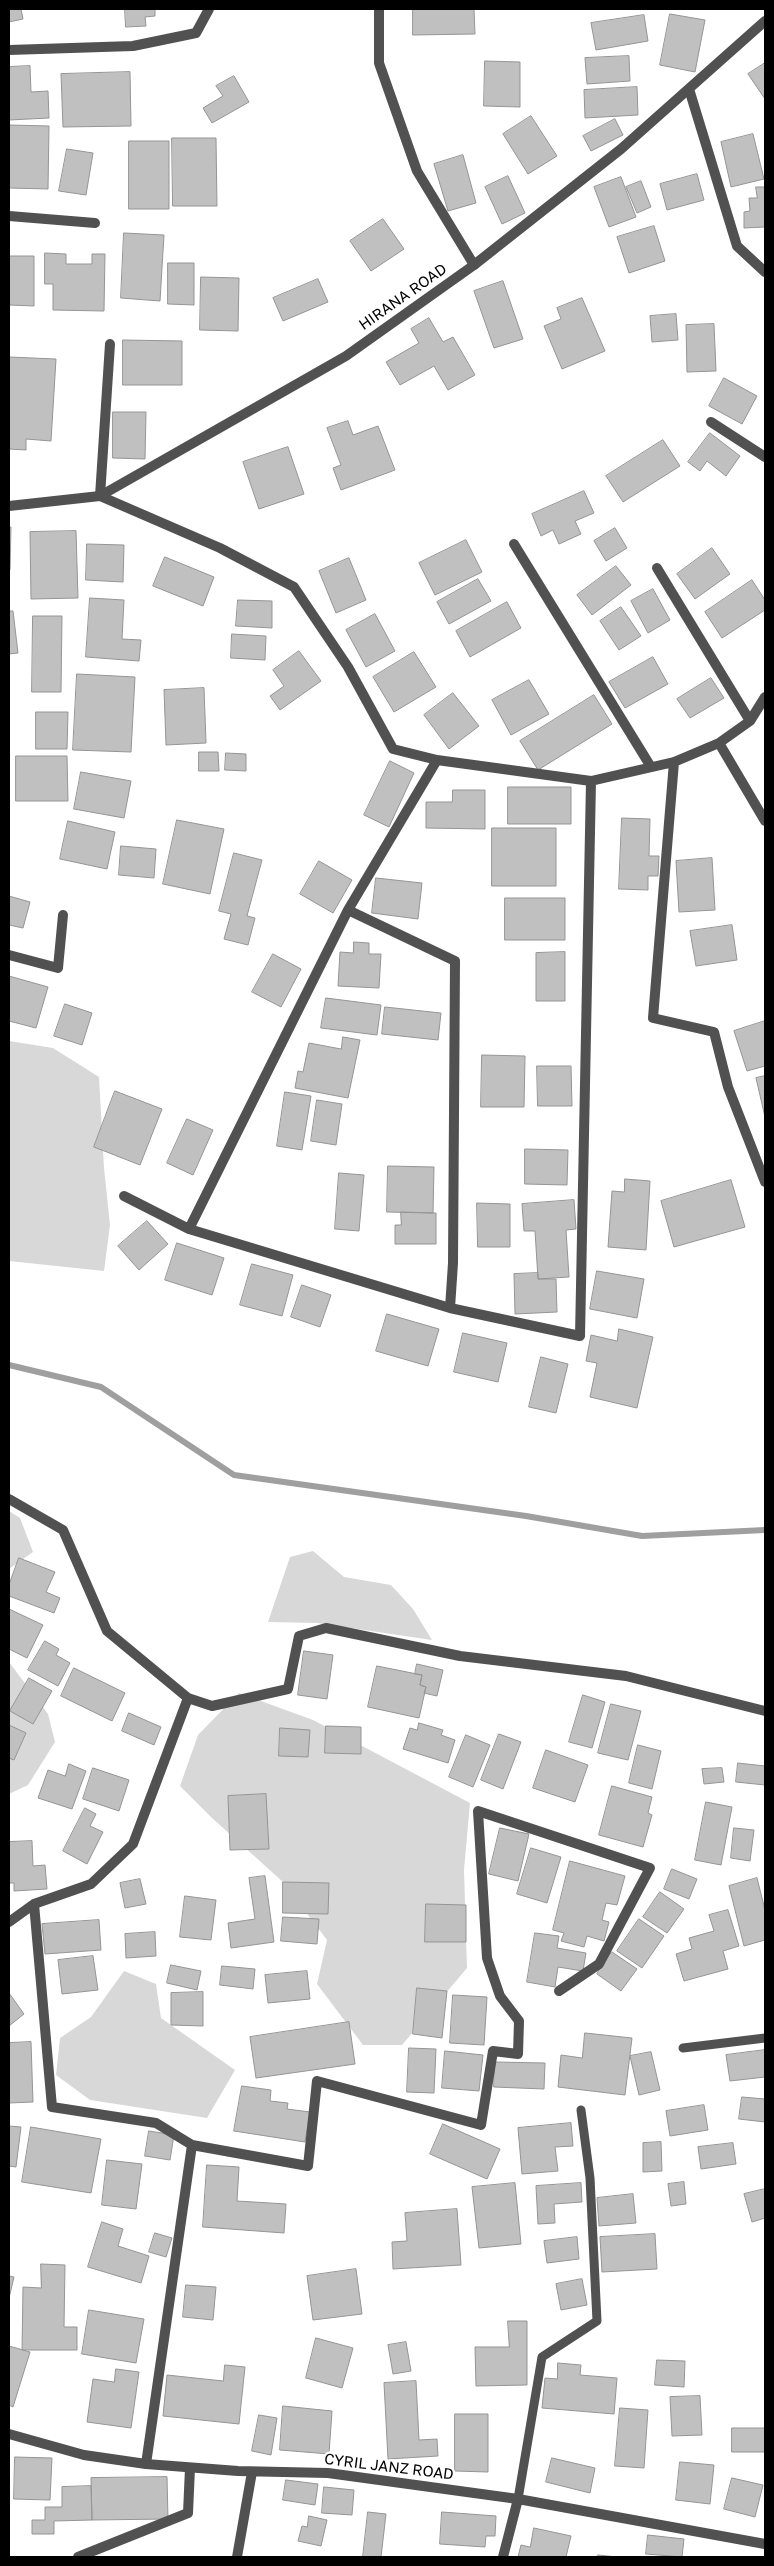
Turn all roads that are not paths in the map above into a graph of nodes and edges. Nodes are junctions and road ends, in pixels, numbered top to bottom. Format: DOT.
graph roads {
  1 [pos="209,9"];
  2 [pos="379,9"];
  3 [pos="765,22"];
  4 [pos="9,50"];
  5 [pos="689,89"];
  6 [pos="9,216"];
  7 [pos="95,223"];
  8 [pos="474,265"];
  9 [pos="765,272"];
  10 [pos="110,344"];
  11 [pos="711,422"];
  12 [pos="765,457"];
  13 [pos="100,496"];
  14 [pos="9,506"];
  15 [pos="514,544"];
  16 [pos="657,568"];
  17 [pos="765,697"];
  18 [pos="750,720"];
  19 [pos="719,743"];
  20 [pos="437,760"];
  21 [pos="674,762"];
  22 [pos="651,767"];
  23 [pos="591,780"];
  24 [pos="765,821"];
  25 [pos="348,910"];
  26 [pos="64,915"];
  27 [pos="9,955"];
  28 [pos="765,1182"];
  29 [pos="124,1196"];
  30 [pos="189,1229"];
  31 [pos="450,1308"];
  32 [pos="10,1504"];
  33 [pos="188,1698"];
  34 [pos="765,1711"];
  35 [pos="34,1904"];
  36 [pos="9,1922"];
  37 [pos="560,1991"];
  38 [pos="765,2038"];
  39 [pos="683,2048"];
  40 [pos="580,2110"];
  41 [pos="192,2145"];
  42 [pos="9,2434"];
  43 [pos="146,2464"];
  44 [pos="190,2468"];
  45 [pos="252,2472"];
  46 [pos="518,2498"];
  47 [pos="765,2544"];
  48 [pos="78,2557"];
  49 [pos="237,2557"];
  50 [pos="503,2557"];
  1 -- 4 [label="street"];
  2 -- 8 [label="street"];
  3 -- 5 [label="street, HIRANA ROAD"];
  5 -- 8 [label="street, HIRANA ROAD"];
  5 -- 9 [label="street"];
  6 -- 7 [label="street"];
  8 -- 13 [label="street, HIRANA ROAD"];
  10 -- 13 [label="street"];
  11 -- 12 [label="street"];
  13 -- 14 [label="street, HIRANA ROAD"];
  13 -- 20 [label="street"];
  15 -- 22 [label="street"];
  16 -- 18 [label="street"];
  17 -- 18 [label="street"];
  18 -- 19 [label="street"];
  19 -- 21 [label="street"];
  19 -- 24 [label="street"];
  20 -- 23 [label="street"];
  20 -- 25 [label="street"];
  21 -- 22 [label="street"];
  21 -- 28 [label="street"];
  22 -- 23 [label="street"];
  23 -- 31 [label="street"];
  25 -- 30 [label="street"];
  25 -- 31 [label="street"];
  26 -- 27 [label="street"];
  29 -- 30 [label="street"];
  30 -- 31 [label="street"];
  32 -- 33 [label="street"];
  33 -- 34 [label="street"];
  33 -- 35 [label="street"];
  35 -- 36 [label="street"];
  35 -- 41 [label="street"];
  37 -- 41 [label="street"];
  38 -- 39 [label="lane"];
  40 -- 46 [label="lane"];
  41 -- 43 [label="street"];
  42 -- 43 [label="street, CYRIL JANZ ROAD"];
  43 -- 44 [label="street, CYRIL JANZ ROAD"];
  44 -- 45 [label="street, CYRIL JANZ ROAD"];
  44 -- 48 [label="street"];
  45 -- 46 [label="street, CYRIL JANZ ROAD"];
  45 -- 49 [label="street"];
  46 -- 47 [label="street, CYRIL JANZ ROAD"];
  46 -- 50 [label="street"];
}
